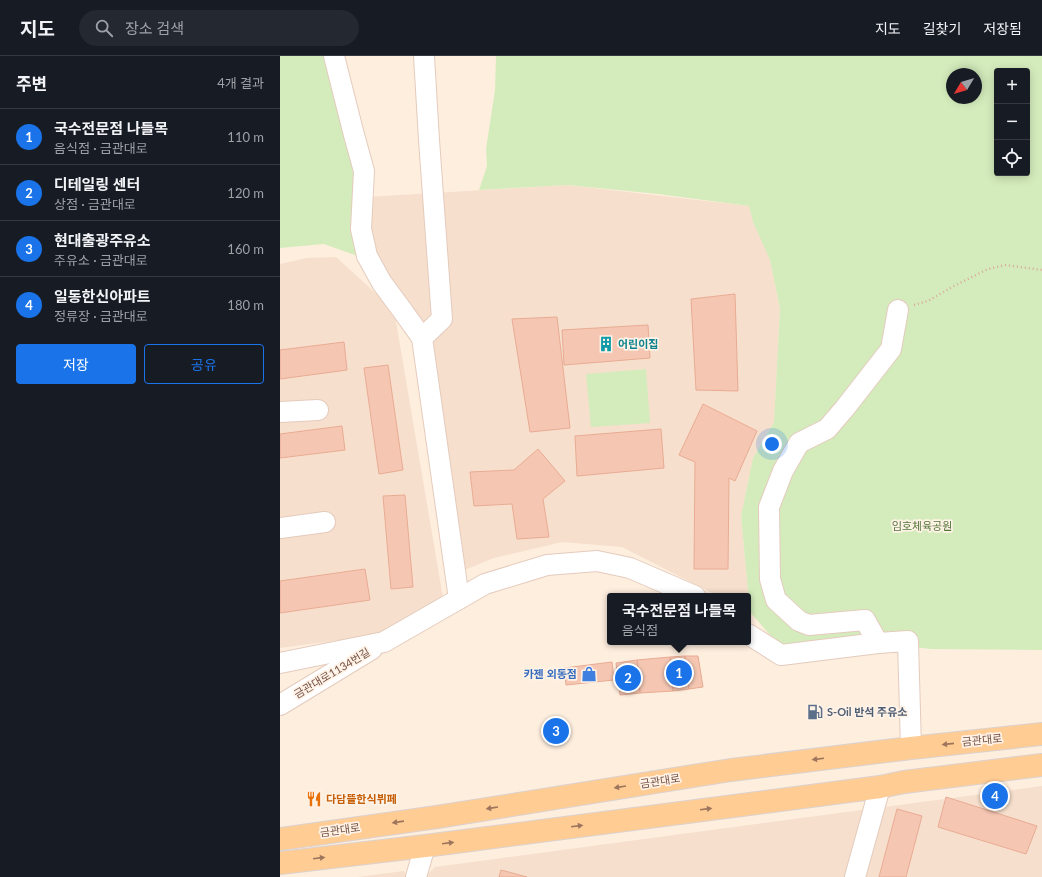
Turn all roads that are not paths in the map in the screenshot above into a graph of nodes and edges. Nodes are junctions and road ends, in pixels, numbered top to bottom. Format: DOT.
graph roads {
  1 [pos="334,56"];
  2 [pos="424,56"];
  3 [pos="898,310"];
  4 [pos="422,338"];
  5 [pos="318,410"];
  6 [pos="280,412"];
  7 [pos="325,522"];
  8 [pos="280,528"];
  9 [pos="687,593"];
  10 [pos="459,599"];
  11 [pos="751,636"];
  12 [pos="384,642"];
  13 [pos="878,643"];
  14 [pos="280,663"];
  15 [pos="280,705"];
  16 [pos="1042,734"];
  17 [pos="911,748"];
  18 [pos="1042,765"];
  19 [pos="880,787"];
  20 [pos="280,838"];
  21 [pos="425,846"];
  22 [pos="280,863"];
  23 [pos="416,877"];
  24 [pos="855,877"];
  1 -- 4 [label="street"];
  2 -- 4 [label="street"];
  3 -- 13 [label="street"];
  4 -- 10 [label="street"];
  5 -- 6 [label="street"];
  7 -- 8 [label="street"];
  9 -- 10 [label="street, 금관대로1134번길"];
  10 -- 12 [label="street, 금관대로1134번길"];
  11 -- 13 [label="street"];
  12 -- 14 [label="street"];
  12 -- 15 [label="street, 금관대로1134번길"];
  13 -- 17 [label="street"];
  16 -- 17 [label="main road, 금관대로, one-way"];
  17 -- 20 [label="main road, 금관대로, one-way"];
  18 -- 19 [label="main road"];
  21 -- 19 [label="main road, one-way"];
  19 -- 24 [label="street"];
  22 -- 21 [label="main road, one-way"];
  21 -- 23 [label="street"];
}
